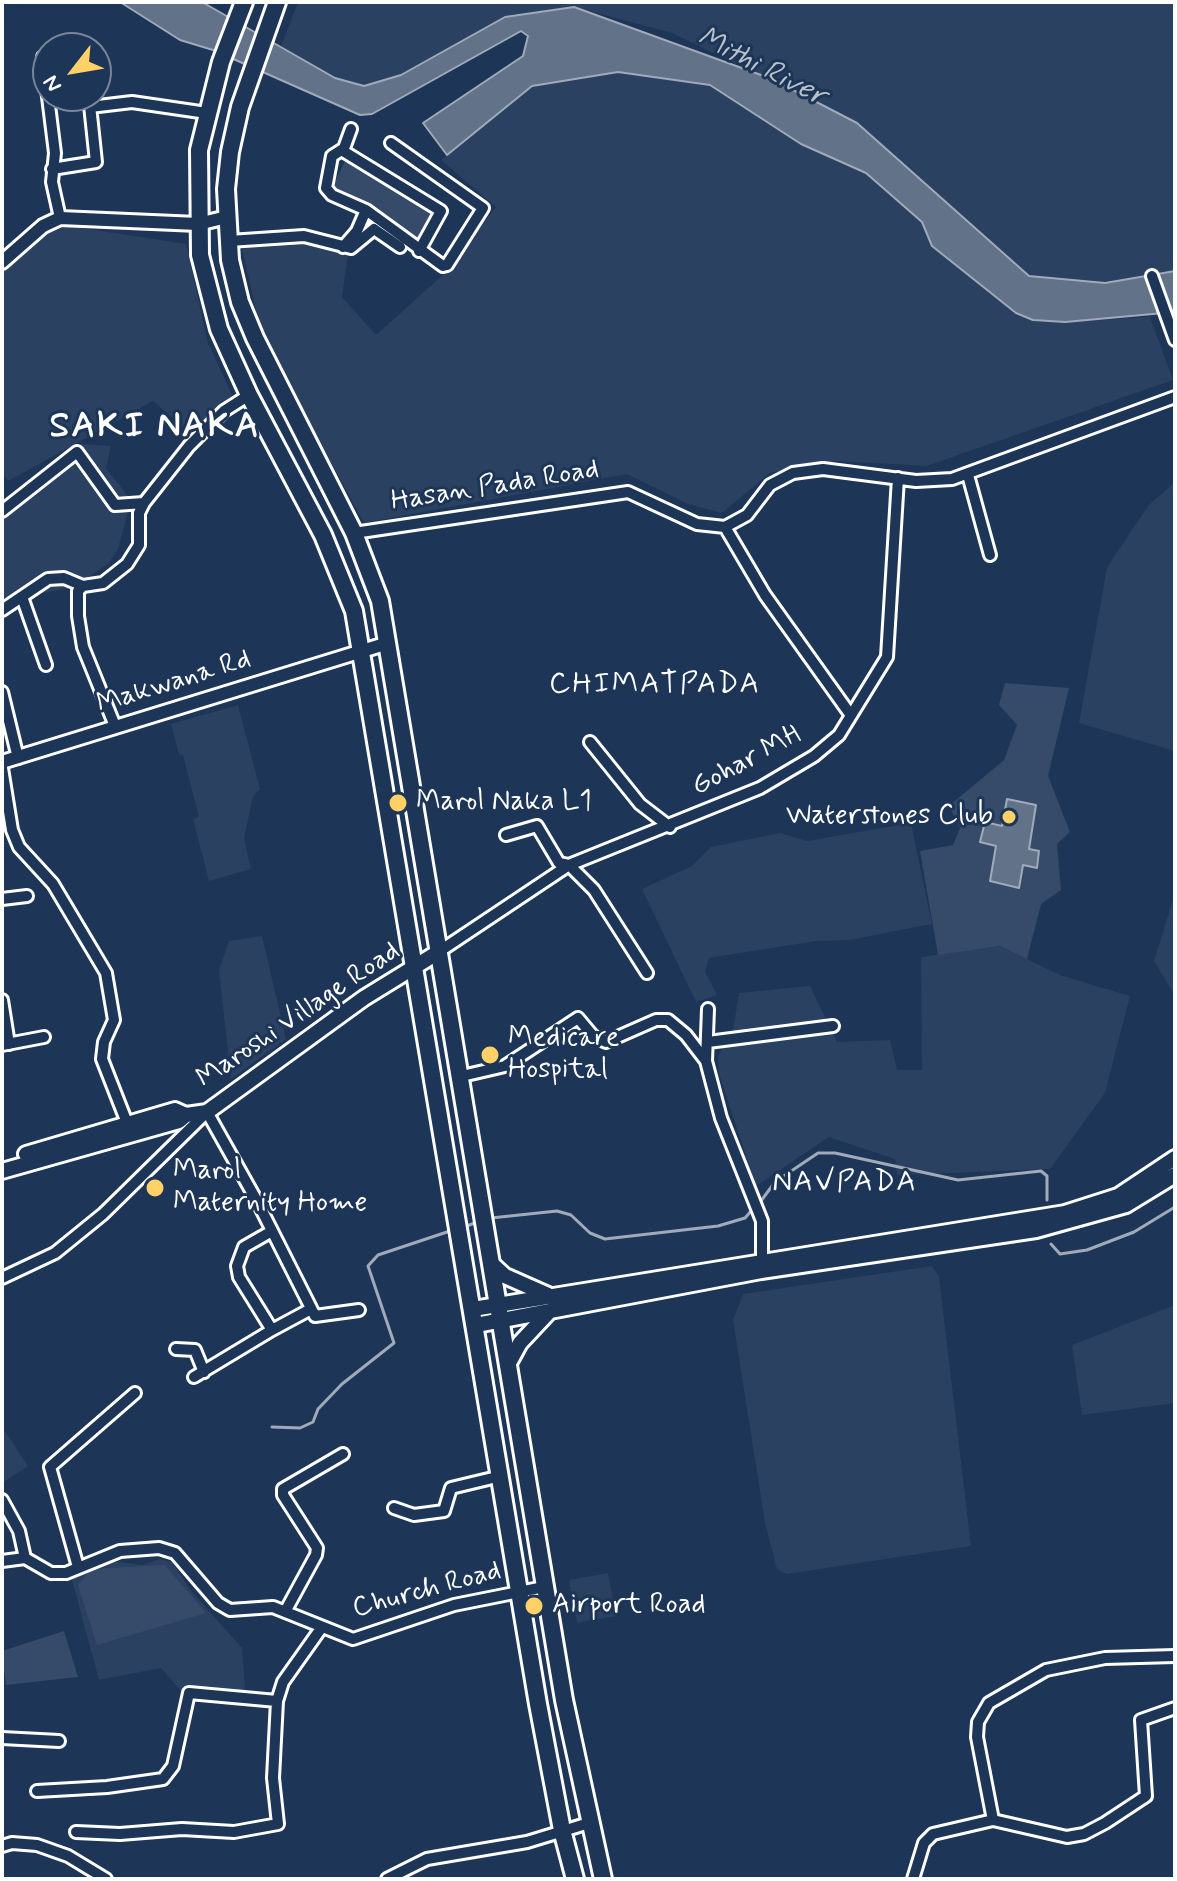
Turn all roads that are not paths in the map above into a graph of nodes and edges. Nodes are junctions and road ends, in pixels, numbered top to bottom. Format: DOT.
graph roads {
  1 [pos="277,2"];
  2 [pos="242,7"];
  3 [pos="112,102"];
  4 [pos="50,112"];
  5 [pos="91,112"];
  6 [pos="207,113"];
  7 [pos="351,129"];
  8 [pos="391,143"];
  9 [pos="343,149"];
  10 [pos="52,169"];
  11 [pos="366,210"];
  12 [pos="227,217"];
  13 [pos="60,218"];
  14 [pos="198,224"];
  15 [pos="229,241"];
  16 [pos="343,247"];
  17 [pos="400,247"];
  18 [pos="419,251"];
  19 [pos="2,262"];
  20 [pos="1152,276"];
  21 [pos="1175,340"];
  22 [pos="249,395"];
  23 [pos="1175,397"];
  24 [pos="968,475"];
  25 [pos="898,478"];
  26 [pos="144,503"];
  27 [pos="2,511"];
  28 [pos="725,527"];
  29 [pos="354,533"];
  30 [pos="990,555"];
  31 [pos="83,586"];
  32 [pos="22,597"];
  33 [pos="2,610"];
  34 [pos="388,643"];
  35 [pos="360,651"];
  36 [pos="46,665"];
  37 [pos="2,692"];
  38 [pos="850,714"];
  39 [pos="115,726"];
  40 [pos="590,742"];
  41 [pos="18,758"];
  42 [pos="2,765"];
  43 [pos="670,827"];
  44 [pos="506,835"];
  45 [pos="569,865"];
  46 [pos="27,896"];
  47 [pos="2,899"];
  48 [pos="437,953"];
  49 [pos="414,969"];
  50 [pos="647,973"];
  51 [pos="2,1000"];
  52 [pos="708,1009"];
  53 [pos="833,1026"];
  54 [pos="44,1037"];
  55 [pos="453,1040"];
  56 [pos="708,1042"];
  57 [pos="6,1044"];
  58 [pos="426,1044"];
  59 [pos="706,1061"];
  60 [pos="462,1076"];
  61 [pos="207,1112"];
  62 [pos="130,1129"];
  63 [pos="1175,1158"];
  64 [pos="2,1161"];
  65 [pos="2,1171"];
  66 [pos="1175,1175"];
  67 [pos="272,1231"];
  68 [pos="492,1264"];
  69 [pos="762,1265"];
  70 [pos="2,1278"];
  71 [pos="548,1296"];
  72 [pos="311,1309"];
  73 [pos="359,1310"];
  74 [pos="549,1311"];
  75 [pos="500,1312"];
  76 [pos="474,1317"];
  77 [pos="272,1330"];
  78 [pos="176,1349"];
  79 [pos="509,1363"];
  80 [pos="135,1393"];
  81 [pos="343,1454"];
  82 [pos="501,1476"];
  83 [pos="2,1500"];
  84 [pos="394,1508"];
  85 [pos="25,1558"];
  86 [pos="2,1561"];
  87 [pos="78,1567"];
  88 [pos="544,1587"];
  89 [pos="520,1591"];
  90 [pos="286,1610"];
  91 [pos="322,1627"];
  92 [pos="1175,1656"];
  93 [pos="277,1701"];
  94 [pos="1175,1708"];
  95 [pos="2,1738"];
  96 [pos="59,1741"];
  97 [pos="37,1791"];
  98 [pos="993,1820"];
  99 [pos="589,1823"];
  100 [pos="562,1830"];
  101 [pos="76,1832"];
  102 [pos="2,1846"];
  103 [pos="106,1879"];
  104 [pos="387,1879"];
  105 [pos="575,1879"];
  106 [pos="603,1879"];
  107 [pos="913,1879"];
  1 -- 12 [label="main road"];
  2 -- 6 [label="main road"];
  3 -- 6 [label="street"];
  4 -- 10 [label="street"];
  5 -- 10 [label="street"];
  6 -- 14 [label="main road"];
  7 -- 9 [label="street"];
  8 -- 18 [label="street"];
  9 -- 11 [label="street"];
  9 -- 18 [label="street"];
  10 -- 13 [label="street"];
  11 -- 16 [label="street"];
  11 -- 18 [label="street"];
  12 -- 14 [label="street"];
  12 -- 15 [label="main road"];
  13 -- 14 [label="street"];
  13 -- 19 [label="street"];
  14 -- 22 [label="main road"];
  15 -- 16 [label="street"];
  15 -- 29 [label="main road"];
  16 -- 17 [label="street"];
  20 -- 21 [label="street"];
  22 -- 26 [label="street"];
  22 -- 35 [label="main road"];
  23 -- 24 [label="street"];
  24 -- 25 [label="street"];
  24 -- 30 [label="street"];
  25 -- 28 [label="street"];
  25 -- 38 [label="street, Gohar MH"];
  26 -- 27 [label="street"];
  26 -- 31 [label="street"];
  28 -- 29 [label="street, Hasan Pada Road"];
  28 -- 38 [label="street"];
  29 -- 34 [label="main road"];
  31 -- 32 [label="street"];
  31 -- 39 [label="street"];
  32 -- 33 [label="street"];
  32 -- 36 [label="street"];
  34 -- 35 [label="street, Makwana Rd"];
  34 -- 48 [label="main road"];
  35 -- 39 [label="street, Makwana Rd"];
  35 -- 49 [label="main road"];
  37 -- 41 [label="street"];
  38 -- 43 [label="street, Gohar MH"];
  39 -- 41 [label="street, Makwana Rd"];
  40 -- 43 [label="street"];
  41 -- 42 [label="street, Makwana Rd"];
  42 -- 62 [label="street"];
  43 -- 45 [label="street, Gohar MH"];
  44 -- 45 [label="street"];
  45 -- 48 [label="street, Gohar MH"];
  45 -- 50 [label="street"];
  46 -- 47 [label="street"];
  48 -- 49 [label="main road, Maroshi Village Road"];
  48 -- 55 [label="main road"];
  49 -- 58 [label="main road"];
  49 -- 61 [label="main road, Maroshi Village Road"];
  51 -- 57 [label="street"];
  52 -- 56 [label="street"];
  53 -- 56 [label="street"];
  54 -- 57 [label="street"];
  55 -- 58 [label="main road"];
  55 -- 60 [label="main road"];
  56 -- 59 [label="street"];
  58 -- 76 [label="main road"];
  59 -- 60 [label="street"];
  59 -- 69 [label="street"];
  60 -- 68 [label="main road"];
  61 -- 62 [label="main road, Maroshi Village Road"];
  61 -- 67 [label="street"];
  61 -- 70 [label="street"];
  62 -- 64 [label="main road, Maroshi Village Road"];
  62 -- 65 [label="main road, Maroshi Village Road"];
  63 -- 69 [label="main road"];
  66 -- 69 [label="main road"];
  67 -- 72 [label="street"];
  67 -- 77 [label="street"];
  68 -- 71 [label="main road"];
  68 -- 75 [label="main road"];
  69 -- 71 [label="main road"];
  69 -- 74 [label="main road"];
  71 -- 75 [label="main road"];
  72 -- 73 [label="street"];
  72 -- 77 [label="street"];
  74 -- 75 [label="main road"];
  74 -- 79 [label="main road"];
  75 -- 76 [label="main road"];
  75 -- 79 [label="main road"];
  76 -- 82 [label="main road"];
  77 -- 78 [label="street"];
  79 -- 88 [label="main road"];
  80 -- 87 [label="street"];
  81 -- 90 [label="street"];
  82 -- 84 [label="street"];
  82 -- 89 [label="main road"];
  83 -- 85 [label="street"];
  85 -- 86 [label="street"];
  85 -- 87 [label="street"];
  87 -- 90 [label="street, Church Road"];
  88 -- 89 [label="street, Church Road"];
  88 -- 99 [label="main road"];
  89 -- 91 [label="street, Church Road"];
  89 -- 100 [label="main road"];
  90 -- 91 [label="street, Church Road"];
  91 -- 93 [label="street"];
  92 -- 98 [label="street"];
  93 -- 97 [label="street"];
  93 -- 101 [label="street"];
  94 -- 98 [label="street"];
  95 -- 96 [label="street"];
  98 -- 107 [label="street"];
  99 -- 100 [label="street"];
  99 -- 106 [label="main road"];
  100 -- 104 [label="street"];
  100 -- 105 [label="main road"];
  102 -- 103 [label="street"];
}
